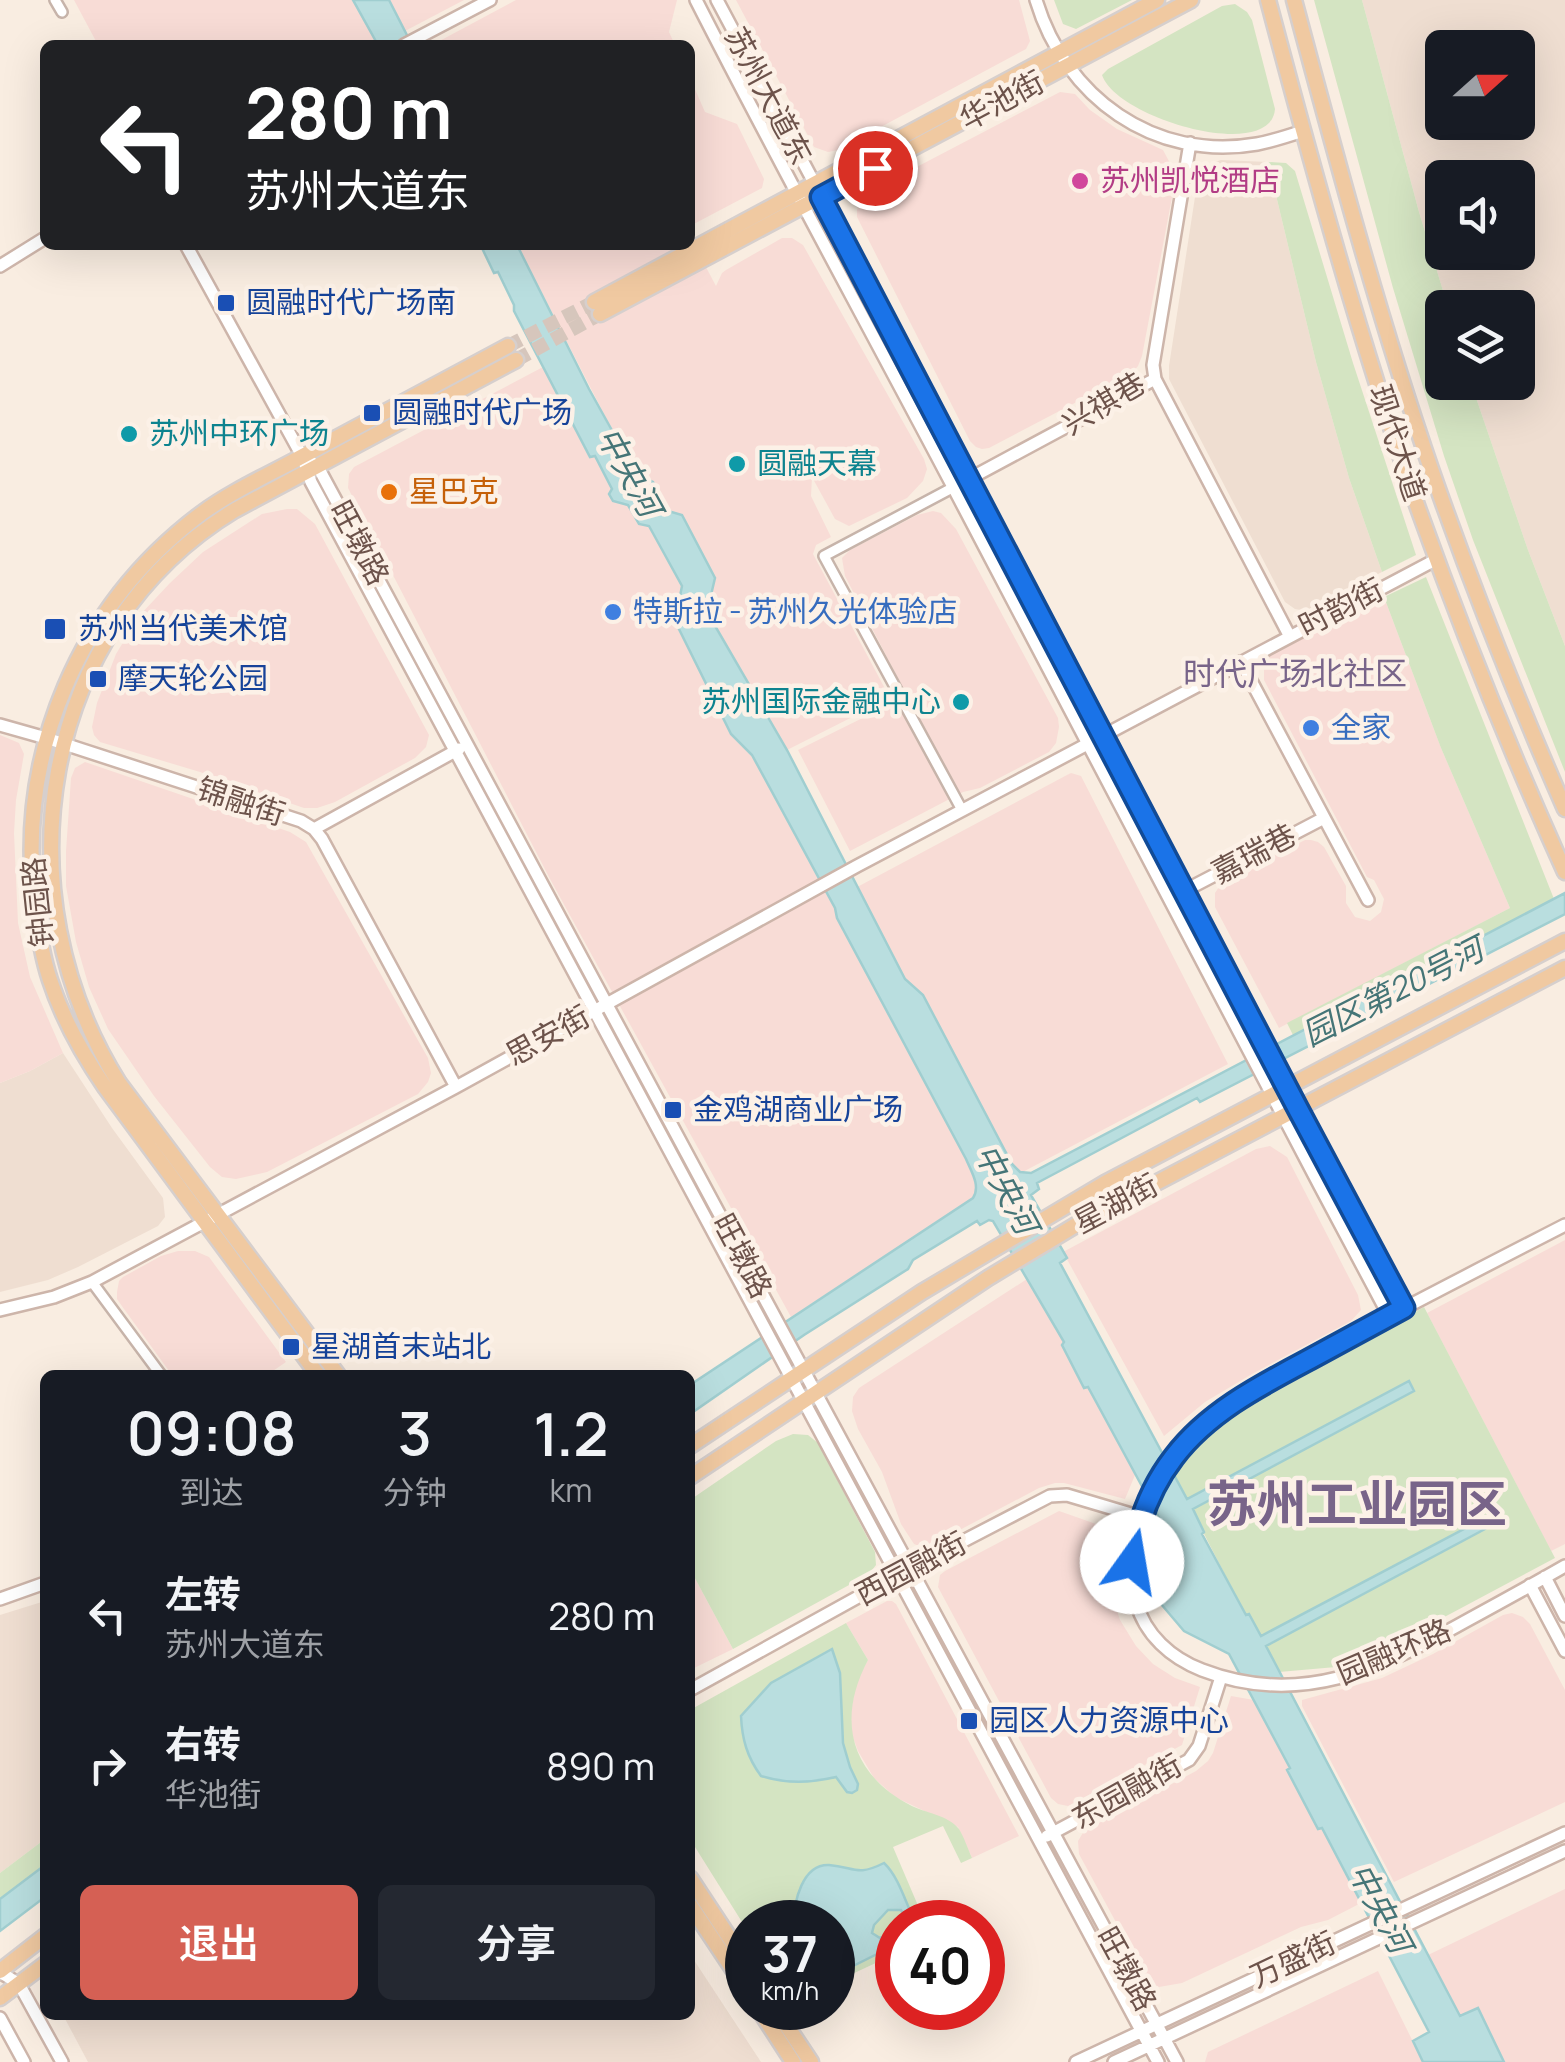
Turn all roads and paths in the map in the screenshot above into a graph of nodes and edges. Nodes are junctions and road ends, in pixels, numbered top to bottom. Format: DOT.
graph roads {
  1 [pos="55,0"];
  2 [pos="490,0"];
  3 [pos="696,0"];
  4 [pos="717,0"];
  5 [pos="1036,0"];
  6 [pos="1157,0"];
  7 [pos="1191,0"];
  8 [pos="1268,0"];
  9 [pos="1294,0"];
  10 [pos="62,12"];
  11 [pos="413,40"];
  12 [pos="1058,53"];
  13 [pos="1068,66"];
  14 [pos="1303,131"];
  15 [pos="1190,143"];
  16 [pos="813,182"];
  17 [pos="821,197"];
  18 [pos="799,199"];
  19 [pos="40,241"];
  20 [pos="189,250"];
  21 [pos="0,266"];
  22 [pos="597,308"];
  23 [pos="1154,379"];
  24 [pos="302,456"];
  25 [pos="313,470"];
  26 [pos="968,480"];
  27 [pos="954,487"];
  28 [pos="1436,559"];
  29 [pos="1290,635"];
  30 [pos="1242,662"];
  31 [pos="0,725"];
  32 [pos="1104,736"];
  33 [pos="46,738"];
  34 [pos="62,743"];
  35 [pos="1088,744"];
  36 [pos="462,748"];
  37 [pos="1565,809"];
  38 [pos="962,810"];
  39 [pos="1324,818"];
  40 [pos="314,829"];
  41 [pos="1565,872"];
  42 [pos="1184,891"];
  43 [pos="1368,900"];
  44 [pos="1565,941"];
  45 [pos="1565,968"];
  46 [pos="602,1007"];
  47 [pos="456,1087"];
  48 [pos="1286,1087"];
  49 [pos="1271,1094"];
  50 [pos="1298,1109"];
  51 [pos="1282,1117"];
  52 [pos="210,1218"];
  53 [pos="1565,1225"];
  54 [pos="92,1282"];
  55 [pos="1404,1308"];
  56 [pos="0,1310"];
  57 [pos="1390,1316"];
  58 [pos="157,1370"];
  59 [pos="315,1370"];
  60 [pos="334,1370"];
  61 [pos="797,1374"];
  62 [pos="808,1396"];
  63 [pos="695,1443"];
  64 [pos="695,1473"];
  65 [pos="1144,1510"];
  66 [pos="1565,1566"];
  67 [pos="910,1569"];
  68 [pos="896,1576"];
  69 [pos="1545,1578"];
  70 [pos="40,1584"];
  71 [pos="1530,1585"];
  72 [pos="0,1599"];
  73 [pos="1565,1616"];
  74 [pos="1565,1651"];
  75 [pos="1225,1678"];
  76 [pos="695,1687"];
  77 [pos="1565,1833"];
  78 [pos="1046,1836"];
  79 [pos="1565,1850"];
  80 [pos="695,1886"];
  81 [pos="695,1912"];
  82 [pos="725,1931"];
  83 [pos="40,1940"];
  84 [pos="725,1957"];
  85 [pos="40,1968"];
  86 [pos="0,1972"];
  87 [pos="20,1984"];
  88 [pos="0,1998"];
  89 [pos="0,2018"];
  90 [pos="1156,2024"];
  91 [pos="772,2030"];
  92 [pos="790,2030"];
  93 [pos="1142,2031"];
  94 [pos="1164,2038"];
  95 [pos="1149,2046"];
  96 [pos="24,2062"];
  97 [pos="62,2062"];
  98 [pos="793,2062"];
  99 [pos="811,2062"];
  100 [pos="1076,2062"];
  101 [pos="1114,2062"];
  102 [pos="1158,2062"];
  103 [pos="1177,2062"];
  1 -- 10 [label="street"];
  2 -- 11 [label="main road"];
  3 -- 18 [label="main road, 苏州大道东"];
  4 -- 16 [label="main road, 苏州大道东"];
  5 -- 12 [label="main road"];
  6 -- 12 [label="main road, 华池街"];
  7 -- 13 [label="main road, 华池街"];
  8 -- 14 [label="main road, 现代大道"];
  9 -- 37 [label="main road, 现代大道"];
  12 -- 13 [label="main road"];
  12 -- 16 [label="main road, 华池街"];
  13 -- 15 [label="main road"];
  13 -- 17 [label="main road, 华池街"];
  14 -- 15 [label="main road"];
  14 -- 28 [label="main road, 现代大道"];
  15 -- 23 [label="main road, 兴祺巷"];
  16 -- 17 [label="main road, 苏州大道东"];
  16 -- 18 [label="main road, 华池街"];
  17 -- 18 [label="main road, 华池街"];
  17 -- 26 [label="main road, 苏州大道东"];
  18 -- 22 [label="main road, 华池街"];
  18 -- 27 [label="main road, 苏州大道东"];
  19 -- 21 [label="main road"];
  20 -- 24 [label="main road, 旺墩路"];
  23 -- 26 [label="main road, 兴祺巷"];
  23 -- 29 [label="main road"];
  24 -- 25 [label="main road, 旺墩路"];
  24 -- 25 [label="main road"];
  24 -- 33 [label="main road, 钟园路"];
  25 -- 34 [label="main road, 钟园路"];
  25 -- 36 [label="main road, 旺墩路"];
  26 -- 27 [label="main road, 兴祺巷"];
  26 -- 32 [label="main road, 苏州大道东"];
  27 -- 35 [label="main road, 苏州大道东"];
  27 -- 38 [label="street"];
  28 -- 29 [label="main road, 时韵街"];
  28 -- 41 [label="main road, 现代大道"];
  29 -- 30 [label="main road, 时韵街"];
  30 -- 32 [label="main road, 时韵街"];
  30 -- 39 [label="main road"];
  31 -- 33 [label="main road, 锦融街"];
  32 -- 35 [label="main road, 时韵街"];
  32 -- 42 [label="main road, 苏州大道东"];
  33 -- 34 [label="main road, 锦融街"];
  33 -- 52 [label="main road, 钟园路"];
  34 -- 40 [label="main road, 锦融街"];
  34 -- 52 [label="main road, 钟园路"];
  35 -- 38 [label="main road, 思安街"];
  35 -- 49 [label="main road, 苏州大道东"];
  36 -- 40 [label="main road, 锦融街"];
  36 -- 46 [label="main road, 旺墩路"];
  38 -- 46 [label="main road, 思安街"];
  39 -- 42 [label="main road, 嘉瑞巷"];
  39 -- 43 [label="main road"];
  40 -- 47 [label="main road"];
  42 -- 48 [label="main road, 苏州大道东"];
  44 -- 48 [label="main road, 星湖街"];
  45 -- 50 [label="main road, 星湖街"];
  46 -- 47 [label="main road, 思安街"];
  46 -- 61 [label="main road, 旺墩路"];
  47 -- 52 [label="main road, 思安街"];
  48 -- 49 [label="main road, 星湖街"];
  48 -- 50 [label="main road, 苏州大道东"];
  49 -- 51 [label="main road, 苏州大道东"];
  49 -- 61 [label="main road, 星湖街"];
  50 -- 51 [label="main road, 星湖街"];
  50 -- 55 [label="main road, 苏州大道东"];
  51 -- 57 [label="main road, 苏州大道东"];
  51 -- 62 [label="main road, 星湖街"];
  52 -- 54 [label="main road, 思安街"];
  52 -- 59 [label="main road, 钟园路"];
  52 -- 60 [label="main road, 钟园路"];
  53 -- 55 [label="main road, 园融环路"];
  54 -- 56 [label="main road, 思安街"];
  54 -- 58 [label="street"];
  55 -- 57 [label="main road, 园融环路"];
  57 -- 65 [label="main road, 园融环路"];
  61 -- 62 [label="main road, 旺墩路"];
  61 -- 63 [label="main road, 星湖街"];
  62 -- 64 [label="main road, 星湖街"];
  62 -- 67 [label="main road, 旺墩路"];
  62 -- 68 [label="main road, 旺墩路"];
  65 -- 67 [label="main road, 西园融街"];
  65 -- 75 [label="main road, 园融环路"];
  66 -- 69 [label="main road, 园融环路"];
  67 -- 68 [label="main road, 西园融街"];
  67 -- 78 [label="main road, 旺墩路"];
  68 -- 76 [label="main road, 西园融街"];
  68 -- 78 [label="main road, 旺墩路"];
  69 -- 71 [label="main road, 园融环路"];
  69 -- 73 [label="main road"];
  70 -- 72 [label="main road"];
  71 -- 74 [label="main road"];
  71 -- 75 [label="main road, 园融环路"];
  75 -- 78 [label="main road, 东园融街"];
  77 -- 90 [label="main road, 万盛街"];
  78 -- 90 [label="main road, 旺墩路"];
  78 -- 93 [label="main road, 旺墩路"];
  79 -- 94 [label="main road, 万盛街"];
  80 -- 82 [label="main road"];
  81 -- 84 [label="main road"];
  83 -- 86 [label="main road"];
  85 -- 87 [label="main road"];
  86 -- 87 [label="main road"];
  87 -- 88 [label="main road"];
  87 -- 97 [label="main road"];
  89 -- 96 [label="main road"];
  90 -- 93 [label="main road, 万盛街"];
  90 -- 94 [label="main road, 旺墩路"];
  91 -- 98 [label="main road"];
  92 -- 99 [label="main road"];
  93 -- 95 [label="main road, 旺墩路"];
  93 -- 100 [label="main road, 万盛街"];
  94 -- 95 [label="main road, 万盛街"];
  94 -- 103 [label="main road, 旺墩路"];
  95 -- 101 [label="main road, 万盛街"];
  95 -- 102 [label="main road, 旺墩路"];
}
